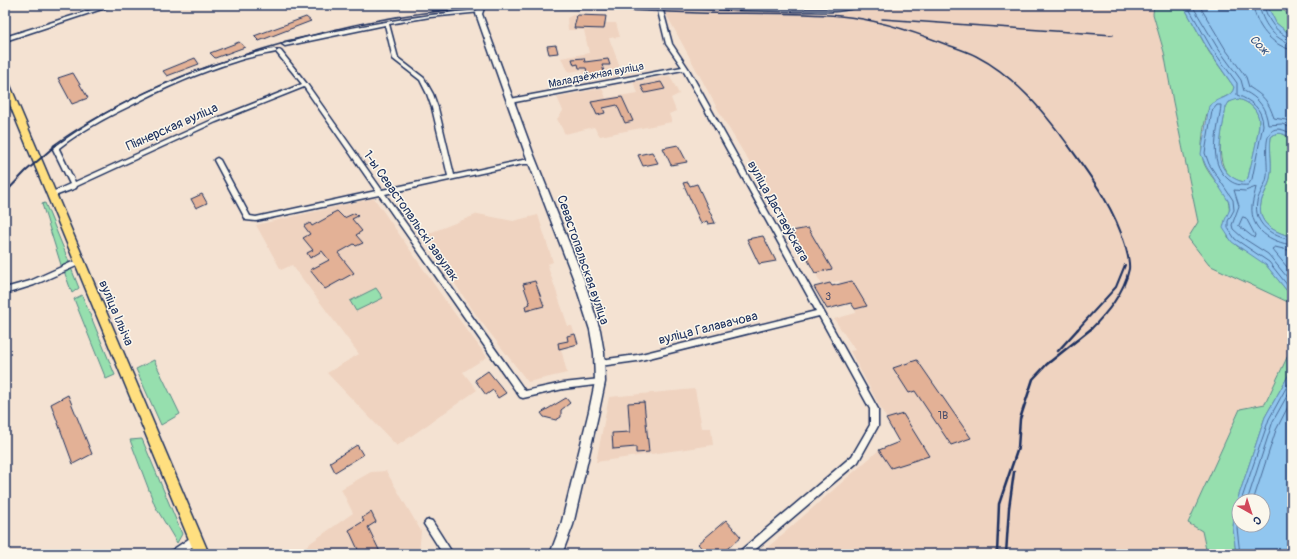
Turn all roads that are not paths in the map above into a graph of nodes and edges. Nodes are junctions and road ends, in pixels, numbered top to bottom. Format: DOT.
graph roads {
  1 [pos="112,5"];
  2 [pos="427,5"];
  3 [pos="778,5"];
  4 [pos="860,5"];
  5 [pos="531,6"];
  6 [pos="646,6"];
  7 [pos="661,6"];
  8 [pos="705,6"];
  9 [pos="846,6"];
  10 [pos="481,7"];
  11 [pos="784,10"];
  12 [pos="387,24"];
  13 [pos="5,39"];
  14 [pos="285,44"];
  15 [pos="685,68"];
  16 [pos="5,83"];
  17 [pos="305,84"];
  18 [pos="510,101"];
  19 [pos="217,160"];
  20 [pos="533,162"];
  21 [pos="451,177"];
  22 [pos="74,186"];
  23 [pos="379,192"];
  24 [pos="52,195"];
  25 [pos="80,262"];
  26 [pos="5,291"];
  27 [pos="821,313"];
  28 [pos="600,363"];
  29 [pos="600,382"];
  30 [pos="429,524"];
  31 [pos="196,539"];
  32 [pos="174,554"];
  33 [pos="202,554"];
  34 [pos="448,554"];
  35 [pos="556,554"];
  36 [pos="743,554"];
  1 -- 13 [label="street"];
  2 -- 10 [label="street"];
  3 -- 11 [label="street"];
  4 -- 9 [label="street"];
  5 -- 6 [label="street"];
  5 -- 10 [label="street"];
  6 -- 7 [label="street"];
  7 -- 8 [label="street"];
  7 -- 15 [label="street, вуліца Дастаеўскага"];
  8 -- 11 [label="street"];
  9 -- 11 [label="street"];
  10 -- 12 [label="street"];
  10 -- 18 [label="street, Севастопальская вуліца"];
  12 -- 14 [label="street"];
  12 -- 21 [label="street"];
  15 -- 18 [label="street, Маладзёжная вуліца"];
  15 -- 27 [label="street, вуліца Дастаеўскага"];
  16 -- 24 [label="main road, вуліца Ільіча"];
  17 -- 22 [label="street, Піянерская вуліца"];
  17 -- 22 [label="street, 1-ы Севастопальскі завулак"];
  17 -- 23 [label="street, 1-ы Севастопальскі завулак"];
  18 -- 20 [label="street, Севастопальская вуліца"];
  19 -- 23 [label="street"];
  20 -- 21 [label="street"];
  20 -- 28 [label="street, Севастопальская вуліца"];
  21 -- 23 [label="street"];
  22 -- 24 [label="street, Піянерская вуліца"];
  23 -- 29 [label="street, 1-ы Севастопальскі завулак"];
  24 -- 25 [label="main road, вуліца Ільіча"];
  25 -- 26 [label="street"];
  25 -- 31 [label="main road, вуліца Ільіча"];
  27 -- 28 [label="street, вуліца Галавачова"];
  27 -- 36 [label="street, вуліца Дастаеўскага"];
  28 -- 29 [label="street, Севастопальская вуліца"];
  29 -- 35 [label="street, Севастопальская вуліца"];
  30 -- 34 [label="street"];
  31 -- 32 [label="street"];
  31 -- 33 [label="main road, вуліца Ільіча"];
}
